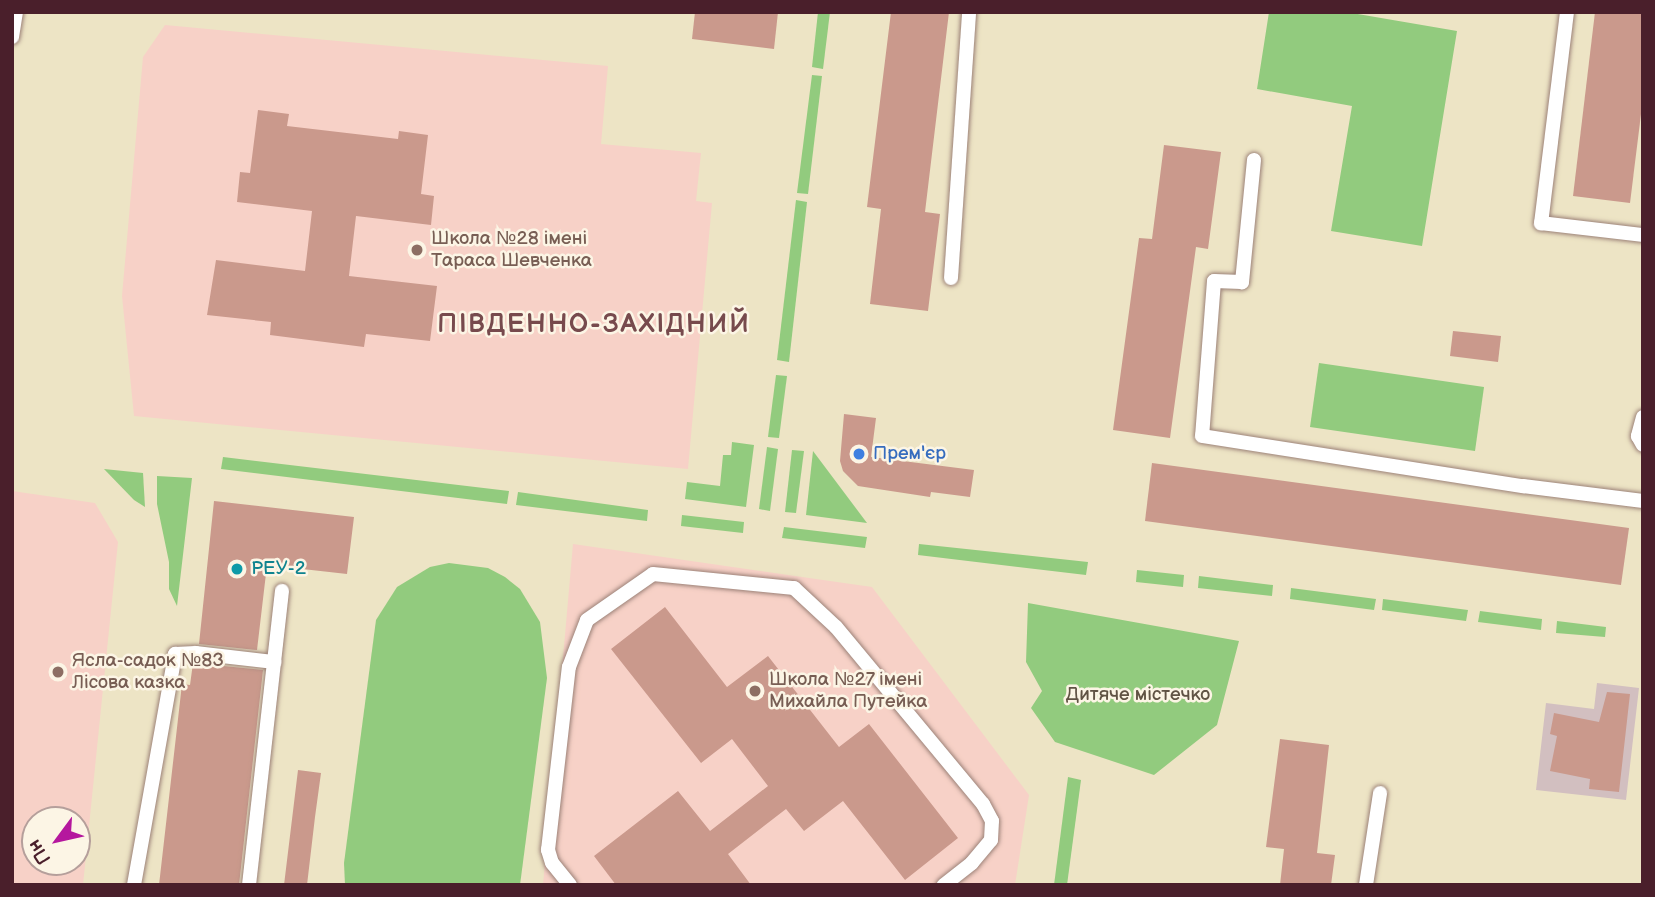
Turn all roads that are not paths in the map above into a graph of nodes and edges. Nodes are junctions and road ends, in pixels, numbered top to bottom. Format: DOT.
graph roads {
  1 [pos="16,12"];
  2 [pos="969,12"];
  3 [pos="1567,12"];
  4 [pos="12,37"];
  5 [pos="1254,160"];
  6 [pos="1643,235"];
  7 [pos="951,278"];
  8 [pos="1643,417"];
  9 [pos="1643,445"];
  10 [pos="1643,501"];
  11 [pos="282,591"];
  12 [pos="274,662"];
  13 [pos="1380,793"];
  14 [pos="134,885"];
  15 [pos="249,885"];
  16 [pos="570,885"];
  17 [pos="944,885"];
  18 [pos="1366,885"];
  1 -- 4 [label="lane"];
  2 -- 7 [label="lane"];
  3 -- 6 [label="lane"];
  5 -- 10 [label="lane"];
  8 -- 9 [label="lane"];
  11 -- 12 [label="lane"];
  12 -- 14 [label="lane"];
  12 -- 15 [label="lane"];
  13 -- 18 [label="lane"];
  16 -- 17 [label="lane"];
}
